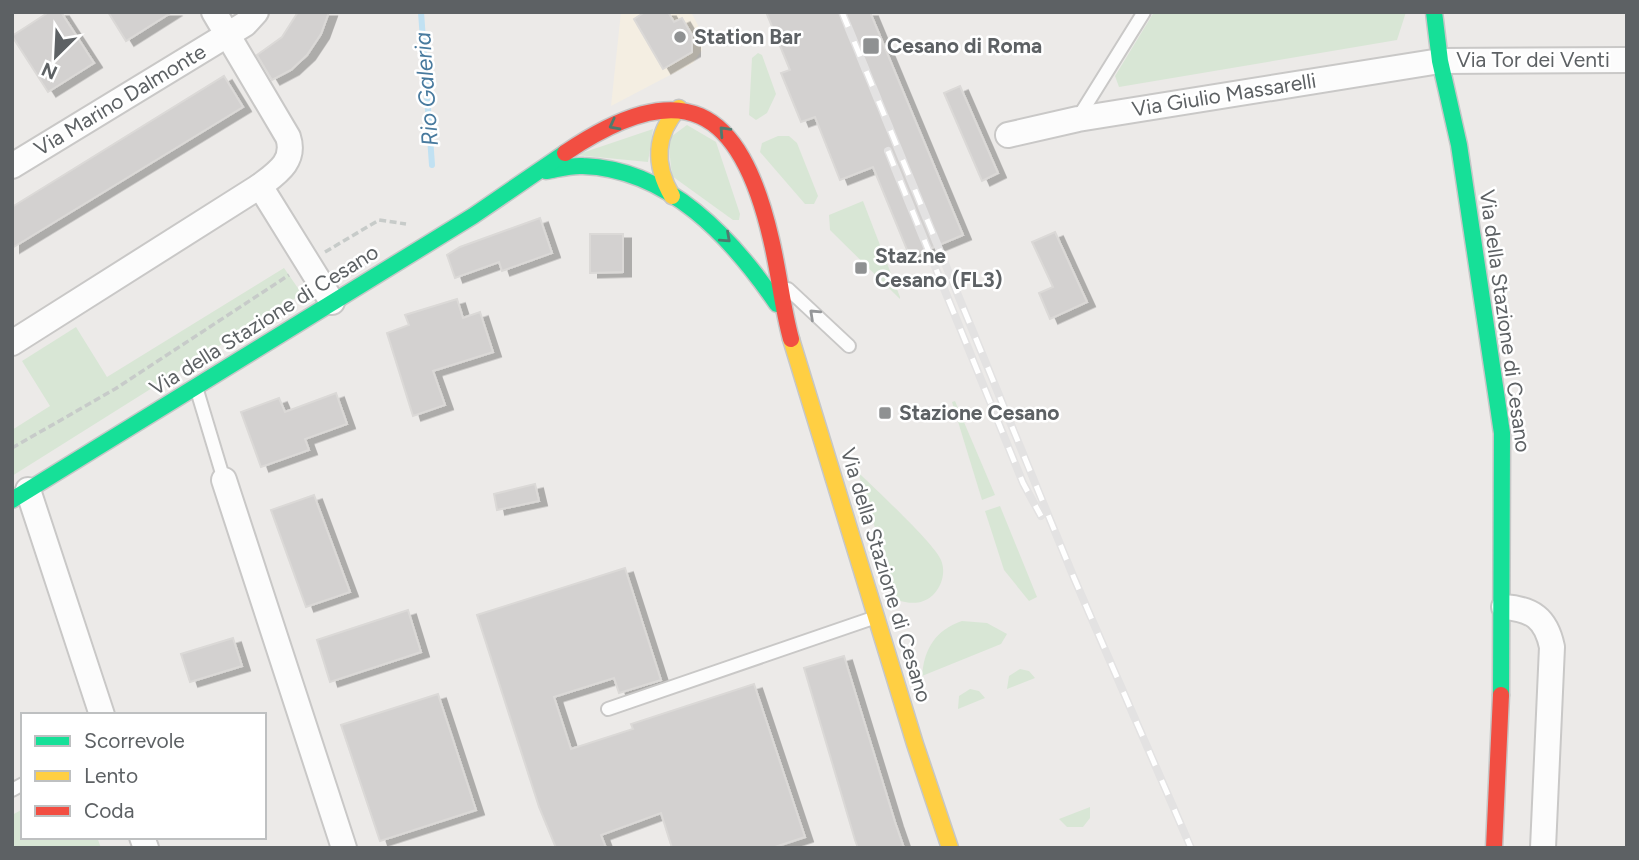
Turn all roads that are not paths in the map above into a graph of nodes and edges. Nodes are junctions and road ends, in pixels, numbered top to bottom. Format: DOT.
graph roads {
  1 [pos="214,12"];
  2 [pos="256,12"];
  3 [pos="1144,12"];
  4 [pos="1434,12"];
  5 [pos="228,35"];
  6 [pos="1627,60"];
  7 [pos="1440,61"];
  8 [pos="679,108"];
  9 [pos="1078,119"];
  10 [pos="1008,135"];
  11 [pos="12,166"];
  12 [pos="536,175"];
  13 [pos="260,186"];
  14 [pos="672,197"];
  15 [pos="779,281"];
  16 [pos="332,302"];
  17 [pos="784,314"];
  18 [pos="12,343"];
  19 [pos="849,346"];
  20 [pos="196,386"];
  21 [pos="224,480"];
  22 [pos="20,495"];
  23 [pos="1504,607"];
  24 [pos="876,617"];
  25 [pos="608,709"];
  26 [pos="101,713"];
  27 [pos="344,848"];
  28 [pos="950,848"];
  29 [pos="1494,848"];
  30 [pos="1543,848"];
  1 -- 5 [label="street, Via Marino Dalmonte"];
  2 -- 5 [label="street, Via Marino Dalmonte"];
  3 -- 9 [label="lane"];
  4 -- 7 [label="street, Via della Stazione di Cesano"];
  5 -- 11 [label="street, Via Marino Dalmonte"];
  5 -- 13 [label="street"];
  6 -- 7 [label="street, Via Tor dei Venti"];
  7 -- 9 [label="street, Via Giulio Massarelli"];
  7 -- 23 [label="street, Via della Stazione di Cesano"];
  8 -- 12 [label="street, Via della Stazione di Cesano, one-way"];
  8 -- 14 [label="street"];
  15 -- 8 [label="street, Via della Stazione di Cesano, one-way"];
  9 -- 10 [label="street, Via Giulio Massarelli"];
  12 -- 14 [label="street, Via della Stazione di Cesano"];
  12 -- 16 [label="street, Via della Stazione di Cesano"];
  13 -- 16 [label="street"];
  13 -- 18 [label="street"];
  14 -- 17 [label="street, Via della Stazione di Cesano, one-way"];
  15 -- 17 [label="street, Via della Stazione di Cesano"];
  19 -- 15 [label="lane, one-way"];
  16 -- 20 [label="street, Via della Stazione di Cesano"];
  17 -- 24 [label="street, Via della Stazione di Cesano"];
  20 -- 21 [label="lane"];
  20 -- 22 [label="street, Via della Stazione di Cesano"];
  21 -- 27 [label="street"];
  22 -- 26 [label="street"];
  23 -- 29 [label="street, Via della Stazione di Cesano"];
  23 -- 30 [label="street"];
  24 -- 25 [label="lane"];
  24 -- 28 [label="street, Via della Stazione di Cesano"];
}
